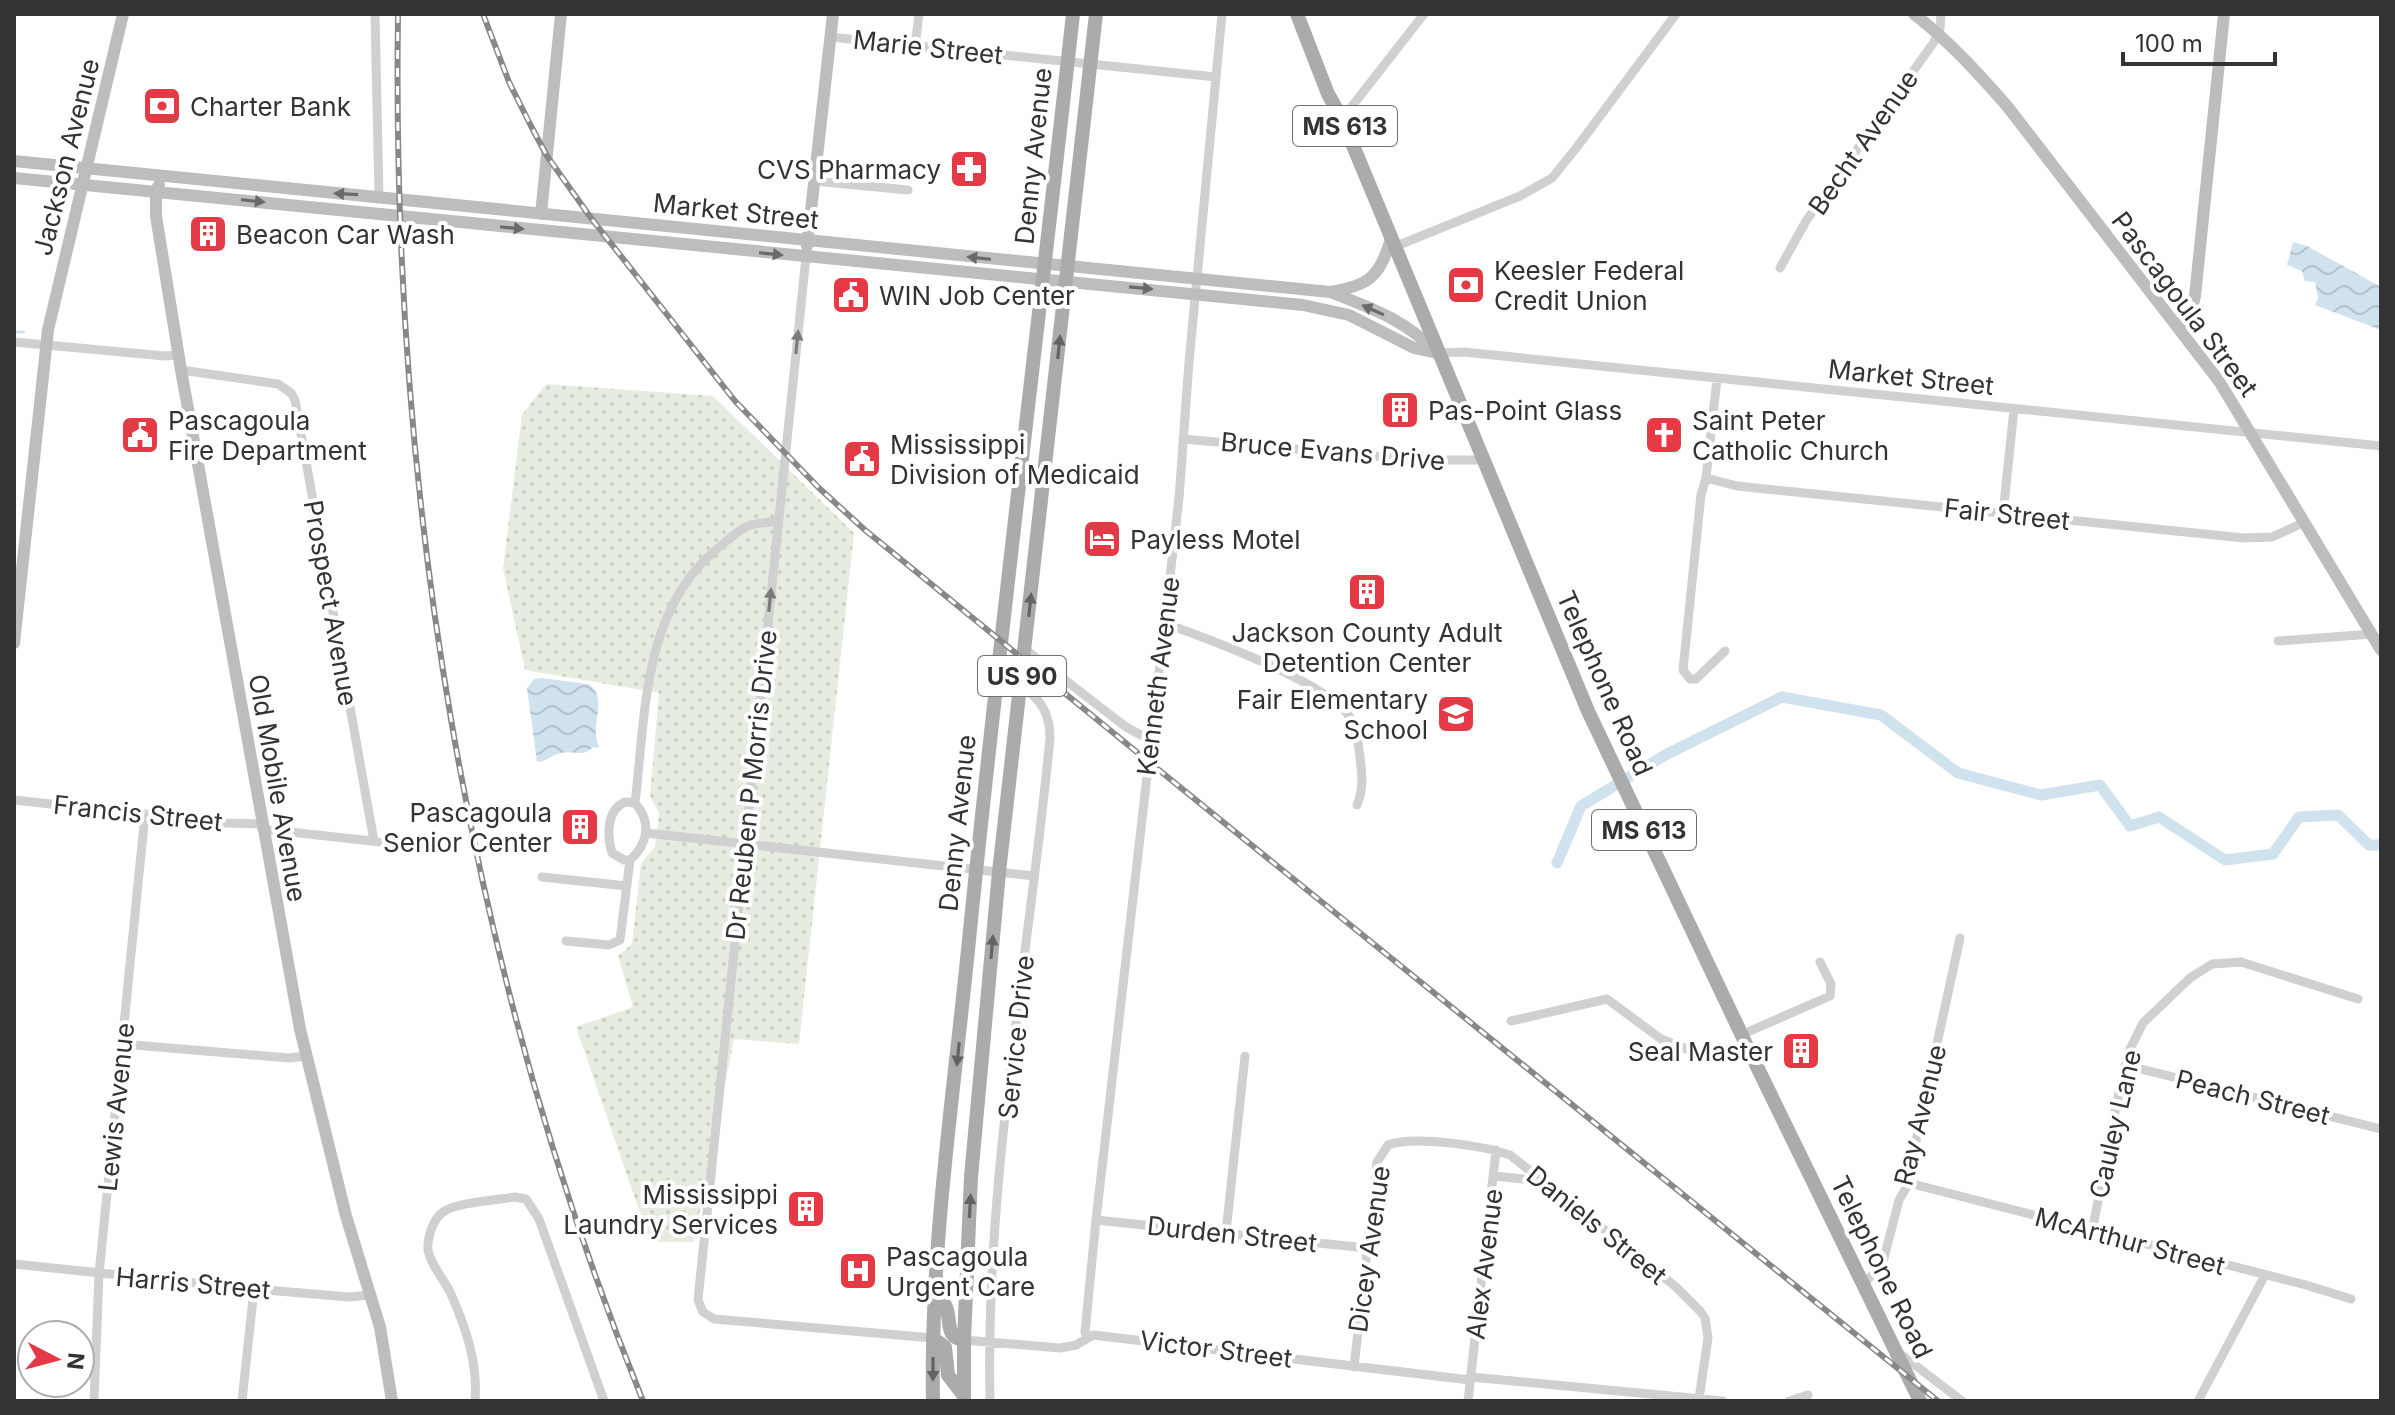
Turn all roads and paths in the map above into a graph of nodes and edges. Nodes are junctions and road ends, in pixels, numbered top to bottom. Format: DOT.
graph roads {
  1 [pos="123,14"];
  2 [pos="375,14"];
  3 [pos="561,14"];
  4 [pos="833,14"];
  5 [pos="919,14"];
  6 [pos="1073,14"];
  7 [pos="1096,14"];
  8 [pos="1222,14"];
  9 [pos="1297,14"];
  10 [pos="1424,14"];
  11 [pos="1676,14"];
  12 [pos="1914,14"];
  13 [pos="1941,14"];
  14 [pos="2224,14"];
  15 [pos="1938,33"];
  16 [pos="830,37"];
  17 [pos="915,46"];
  18 [pos="1068,62"];
  19 [pos="1091,64"];
  20 [pos="1216,77"];
  21 [pos="1342,119"];
  22 [pos="14,161"];
  23 [pos="86,168"];
  24 [pos="162,176"];
  25 [pos="14,178"];
  26 [pos="814,181"];
  27 [pos="82,184"];
  28 [pos="908,190"];
  29 [pos="156,191"];
  30 [pos="379,195"];
  31 [pos="541,214"];
  32 [pos="808,241"];
  33 [pos="1392,243"];
  34 [pos="806,257"];
  35 [pos="1780,268"];
  36 [pos="1045,272"];
  37 [pos="1068,274"];
  38 [pos="1197,278"];
  39 [pos="1330,292"];
  40 [pos="1196,293"];
  41 [pos="2178,327"];
  42 [pos="14,342"];
  43 [pos="45,346"];
  44 [pos="1437,353"];
  45 [pos="179,355"];
  46 [pos="181,370"];
  47 [pos="1717,379"];
  48 [pos="2014,409"];
  49 [pos="2252,433"];
  50 [pos="1183,439"];
  51 [pos="2381,446"];
  52 [pos="1483,460"];
  53 [pos="1706,478"];
  54 [pos="2003,514"];
  55 [pos="778,521"];
  56 [pos="2305,522"];
  57 [pos="1164,623"];
  58 [pos="2372,634"];
  59 [pos="2278,641"];
  60 [pos="14,643"];
  61 [pos="1025,649"];
  62 [pos="2381,650"];
  63 [pos="1725,651"];
  64 [pos="1020,686"];
  65 [pos="1150,740"];
  66 [pos="14,800"];
  67 [pos="635,803"];
  68 [pos="1357,805"];
  69 [pos="145,814"];
  70 [pos="262,826"];
  71 [pos="646,833"];
  72 [pos="374,841"];
  73 [pos="744,845"];
  74 [pos="427,847"];
  75 [pos="630,860"];
  76 [pos="976,870"];
  77 [pos="999,872"];
  78 [pos="1034,876"];
  79 [pos="542,877"];
  80 [pos="627,886"];
  81 [pos="1960,938"];
  82 [pos="566,941"];
  83 [pos="1820,962"];
  84 [pos="2358,999"];
  85 [pos="1511,1021"];
  86 [pos="1743,1040"];
  87 [pos="122,1044"];
  88 [pos="306,1056"];
  89 [pos="1245,1056"];
  90 [pos="2125,1065"];
  91 [pos="2381,1129"];
  92 [pos="1398,1141"];
  93 [pos="1496,1150"];
  94 [pos="1494,1176"];
  95 [pos="1542,1181"];
  96 [pos="1909,1183"];
  97 [pos="1096,1220"];
  98 [pos="1226,1232"];
  99 [pos="2092,1232"];
  100 [pos="1367,1248"];
  101 [pos="14,1264"];
  102 [pos="99,1274"];
  103 [pos="2265,1275"];
  104 [pos="1863,1284"];
  105 [pos="254,1289"];
  106 [pos="935,1289"];
  107 [pos="371,1295"];
  108 [pos="2351,1299"];
  109 [pos="1087,1337"];
  110 [pos="933,1338"];
  111 [pos="964,1340"];
  112 [pos="990,1342"];
  113 [pos="1895,1350"];
  114 [pos="1354,1367"];
  115 [pos="1470,1378"];
  116 [pos="1808,1395"];
  117 [pos="964,1399"];
  118 [pos="1699,1399"];
  119 [pos="94,1401"];
  120 [pos="242,1401"];
  121 [pos="392,1401"];
  122 [pos="475,1401"];
  123 [pos="604,1401"];
  124 [pos="933,1401"];
  125 [pos="990,1401"];
  126 [pos="1468,1401"];
  127 [pos="1723,1401"];
  128 [pos="1789,1401"];
  129 [pos="1920,1401"];
  130 [pos="1962,1401"];
  131 [pos="2198,1401"];
  1 -- 23 [label="main road, Jackson Avenue"];
  2 -- 30 [label="street"];
  3 -- 31 [label="main road"];
  4 -- 16 [label="main road"];
  5 -- 17 [label="street"];
  6 -- 18 [label="main road, Denny Avenue / US 90"];
  7 -- 19 [label="main road, Denny Avenue / US 90"];
  8 -- 20 [label="street, Kenneth Avenue"];
  9 -- 21 [label="main road, Telephone Road / MS 613"];
  10 -- 21 [label="street"];
  11 -- 33 [label="street"];
  12 -- 15 [label="main road, Pascagoula Street"];
  13 -- 15 [label="street, Becht Avenue"];
  14 -- 41 [label="main road"];
  15 -- 35 [label="street, Becht Avenue"];
  15 -- 41 [label="main road, Pascagoula Street"];
  16 -- 17 [label="street, Marie Street"];
  16 -- 26 [label="main road"];
  17 -- 18 [label="street, Marie Street"];
  18 -- 19 [label="street, Marie Street"];
  18 -- 36 [label="main road, Denny Avenue / US 90"];
  19 -- 20 [label="street, Marie Street"];
  19 -- 37 [label="main road, Denny Avenue / US 90"];
  20 -- 38 [label="street, Kenneth Avenue"];
  21 -- 33 [label="main road, Telephone Road / MS 613"];
  22 -- 23 [label="main road, Market Street"];
  23 -- 24 [label="main road, Market Street"];
  23 -- 27 [label="main road, Jackson Avenue"];
  24 -- 29 [label="main road, Old Mobile Avenue"];
  30 -- 24 [label="main road, Market Street, one-way"];
  25 -- 27 [label="main road, Market Street"];
  26 -- 28 [label="street"];
  26 -- 32 [label="main road"];
  27 -- 29 [label="main road, Market Street"];
  27 -- 43 [label="main road, Jackson Avenue"];
  29 -- 34 [label="main road, Market Street, one-way"];
  29 -- 45 [label="main road, Old Mobile Avenue"];
  30 -- 31 [label="main road, Market Street"];
  31 -- 32 [label="main road, Market Street"];
  32 -- 34 [label="main road"];
  36 -- 32 [label="main road, Market Street, one-way"];
  33 -- 39 [label="main road"];
  33 -- 44 [label="main road, Telephone Road / MS 613"];
  34 -- 36 [label="main road, Market Street"];
  55 -- 34 [label="street, Dr Reuben P Morris Drive, one-way"];
  36 -- 37 [label="main road, Market Street"];
  36 -- 76 [label="main road, Denny Avenue / US 90"];
  37 -- 38 [label="main road, Market Street"];
  37 -- 40 [label="main road, Market Street, one-way"];
  61 -- 37 [label="main road, Denny Avenue / US 90, one-way"];
  38 -- 39 [label="main road, Market Street"];
  38 -- 40 [label="street, Kenneth Avenue"];
  44 -- 39 [label="main road, Market Street, one-way"];
  40 -- 44 [label="main road, Market Street"];
  40 -- 50 [label="street, Kenneth Avenue"];
  41 -- 49 [label="main road, Pascagoula Street"];
  42 -- 43 [label="street"];
  43 -- 45 [label="street"];
  43 -- 60 [label="main road, Jackson Avenue"];
  44 -- 47 [label="street, Market Street"];
  44 -- 52 [label="main road, Telephone Road / MS 613"];
  45 -- 46 [label="main road, Old Mobile Avenue"];
  46 -- 70 [label="main road, Old Mobile Avenue"];
  46 -- 72 [label="street, Prospect Avenue"];
  47 -- 48 [label="street, Market Street"];
  47 -- 53 [label="street"];
  48 -- 49 [label="street, Market Street"];
  48 -- 54 [label="street"];
  49 -- 51 [label="street, Market Street"];
  49 -- 56 [label="main road, Pascagoula Street"];
  50 -- 52 [label="street, Bruce Evans Drive"];
  50 -- 57 [label="street, Kenneth Avenue"];
  52 -- 86 [label="main road, Telephone Road / MS 613"];
  53 -- 54 [label="street, Fair Street"];
  53 -- 63 [label="street"];
  54 -- 56 [label="street, Fair Street"];
  55 -- 67 [label="street"];
  73 -- 55 [label="street, Dr Reuben P Morris Drive, one-way"];
  56 -- 58 [label="main road, Pascagoula Street"];
  57 -- 65 [label="street, Kenneth Avenue"];
  57 -- 68 [label="street"];
  58 -- 59 [label="street"];
  58 -- 62 [label="main road, Pascagoula Street"];
  61 -- 64 [label="main road, Denny Avenue / US 90"];
  61 -- 65 [label="street"];
  64 -- 77 [label="main road, Denny Avenue / US 90"];
  64 -- 78 [label="street, Service Drive"];
  65 -- 97 [label="street, Kenneth Avenue"];
  66 -- 69 [label="street, Francis Street"];
  67 -- 71 [label="street"];
  67 -- 75 [label="street"];
  69 -- 70 [label="street, Francis Street"];
  69 -- 87 [label="street, Lewis Avenue"];
  70 -- 72 [label="street, Francis Street"];
  70 -- 88 [label="main road, Old Mobile Avenue"];
  71 -- 73 [label="street"];
  71 -- 75 [label="street"];
  72 -- 74 [label="street, Francis Street"];
  73 -- 76 [label="street"];
  73 -- 110 [label="street, Dr Reuben P Morris Drive"];
  75 -- 80 [label="street"];
  76 -- 77 [label="street"];
  76 -- 106 [label="main road, Denny Avenue / US 90, one-way"];
  77 -- 78 [label="street"];
  111 -- 77 [label="main road, Denny Avenue / US 90, one-way"];
  78 -- 112 [label="street, Service Drive"];
  79 -- 80 [label="street"];
  80 -- 82 [label="street"];
  81 -- 96 [label="street, Ray Avenue"];
  83 -- 86 [label="street"];
  84 -- 90 [label="street, Cauley Lane"];
  85 -- 86 [label="street"];
  86 -- 104 [label="main road, Telephone Road / MS 613"];
  87 -- 88 [label="street"];
  87 -- 102 [label="street, Lewis Avenue"];
  88 -- 107 [label="main road, Old Mobile Avenue"];
  89 -- 98 [label="street"];
  90 -- 91 [label="street, Peach Street"];
  90 -- 99 [label="street, Cauley Lane"];
  92 -- 93 [label="street, Daniels Street"];
  92 -- 100 [label="street, Dicey Avenue"];
  93 -- 94 [label="street, Alex Avenue"];
  93 -- 95 [label="street, Daniels Street"];
  94 -- 95 [label="street"];
  94 -- 115 [label="street, Alex Avenue"];
  95 -- 118 [label="street, Daniels Street"];
  96 -- 99 [label="street, McArthur Street"];
  96 -- 104 [label="street, Ray Avenue"];
  97 -- 98 [label="street, Durden Street"];
  97 -- 109 [label="street, Kenneth Avenue"];
  98 -- 100 [label="street, Durden Street"];
  99 -- 103 [label="street, McArthur Street"];
  100 -- 114 [label="street, Dicey Avenue"];
  101 -- 102 [label="street, Harris Street"];
  102 -- 105 [label="street, Harris Street"];
  102 -- 119 [label="street, Lewis Avenue"];
  103 -- 108 [label="street, McArthur Street"];
  103 -- 131 [label="street"];
  104 -- 113 [label="main road, Telephone Road / MS 613"];
  105 -- 107 [label="street, Harris Street"];
  105 -- 120 [label="street"];
  106 -- 110 [label="main road, Denny Avenue / US 90"];
  106 -- 111 [label="main road"];
  107 -- 121 [label="main road, Old Mobile Avenue"];
  109 -- 112 [label="street, Victor Street"];
  109 -- 114 [label="street, Victor Street"];
  110 -- 117 [label="main road"];
  110 -- 124 [label="main road, Denny Avenue / US 90, one-way"];
  111 -- 112 [label="street, Victor Street"];
  111 -- 117 [label="main road, Denny Avenue / US 90"];
  112 -- 125 [label="street, Service Drive"];
  113 -- 129 [label="main road, Telephone Road / MS 613"];
  113 -- 130 [label="street"];
  114 -- 115 [label="street, Victor Street"];
  115 -- 118 [label="street, Victor Street"];
  115 -- 126 [label="street, Alex Avenue"];
  116 -- 128 [label="street"];
  118 -- 127 [label="street, Victor Street"];
  122 -- 123 [label="street"];
}
